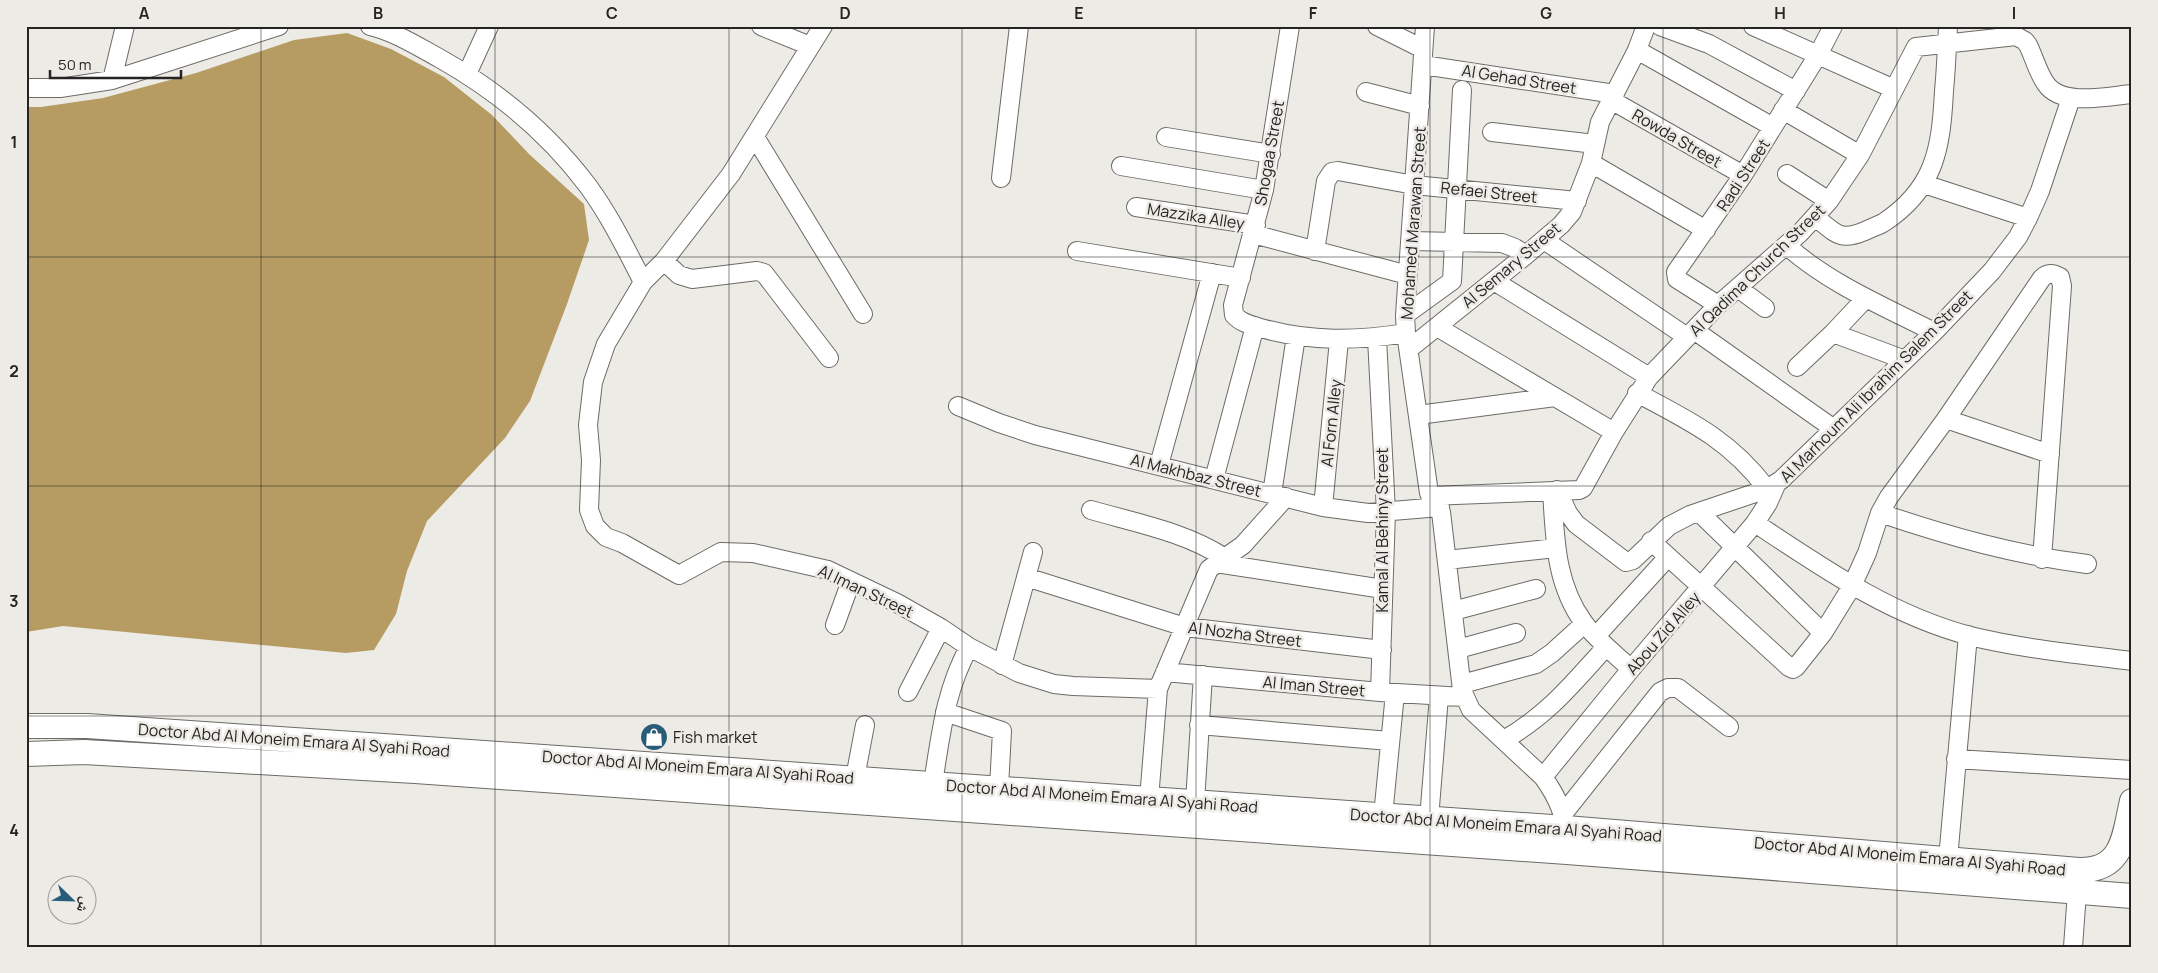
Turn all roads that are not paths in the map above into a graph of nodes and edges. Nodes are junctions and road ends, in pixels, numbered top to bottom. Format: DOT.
graph roads {
  1 [pos="125,26"];
  2 [pos="279,26"];
  3 [pos="370,26"];
  4 [pos="489,26"];
  5 [pos="761,26"];
  6 [pos="823,26"];
  7 [pos="1019,26"];
  8 [pos="1290,26"];
  9 [pos="1377,26"];
  10 [pos="1425,26"];
  11 [pos="1646,26"];
  12 [pos="1660,26"];
  13 [pos="1833,26"];
  14 [pos="1948,26"];
  15 [pos="1755,27"];
  16 [pos="1948,44"];
  17 [pos="810,46"];
  18 [pos="1637,50"];
  19 [pos="1818,55"];
  20 [pos="1423,57"];
  21 [pos="468,74"];
  22 [pos="112,80"];
  23 [pos="26,88"];
  24 [pos="1894,89"];
  25 [pos="1462,90"];
  26 [pos="1366,92"];
  27 [pos="1796,92"];
  28 [pos="2132,94"];
  29 [pos="1613,97"];
  30 [pos="2071,98"];
  31 [pos="1420,106"];
  32 [pos="1783,110"];
  33 [pos="1773,127"];
  34 [pos="1492,132"];
  35 [pos="755,137"];
  36 [pos="1166,137"];
  37 [pos="1595,144"];
  38 [pos="1271,154"];
  39 [pos="1860,155"];
  40 [pos="1591,163"];
  41 [pos="1121,166"];
  42 [pos="1787,174"];
  43 [pos="1743,175"];
  44 [pos="1001,178"];
  45 [pos="1924,184"];
  46 [pos="1414,185"];
  47 [pos="1456,189"];
  48 [pos="1264,190"];
  49 [pos="1577,201"];
  50 [pos="1829,201"];
  51 [pos="1136,207"];
  52 [pos="1815,217"];
  53 [pos="2028,218"];
  54 [pos="1254,230"];
  55 [pos="1706,230"];
  56 [pos="1544,240"];
  57 [pos="1411,241"];
  58 [pos="1453,242"];
  59 [pos="1787,246"];
  60 [pos="1077,251"];
  61 [pos="1316,251"];
  62 [pos="1526,255"];
  63 [pos="664,261"];
  64 [pos="1212,273"];
  65 [pos="1408,275"];
  66 [pos="1241,278"];
  67 [pos="1494,281"];
  68 [pos="644,282"];
  69 [pos="1738,288"];
  70 [pos="1866,298"];
  71 [pos="1718,305"];
  72 [pos="1765,308"];
  73 [pos="863,314"];
  74 [pos="1405,315"];
  75 [pos="1255,326"];
  76 [pos="1437,328"];
  77 [pos="1934,332"];
  78 [pos="1690,333"];
  79 [pos="1832,333"];
  80 [pos="1296,336"];
  81 [pos="1377,338"];
  82 [pos="1339,340"];
  83 [pos="1408,341"];
  84 [pos="829,358"];
  85 [pos="1905,360"];
  86 [pos="1797,367"];
  87 [pos="1649,377"];
  88 [pos="1637,393"];
  89 [pos="1555,397"];
  90 [pos="958,406"];
  91 [pos="1418,415"];
  92 [pos="1946,419"];
  93 [pos="1834,429"];
  94 [pos="1614,432"];
  95 [pos="2050,454"];
  96 [pos="1158,466"];
  97 [pos="1214,479"];
  98 [pos="1772,487"];
  99 [pos="1554,490"];
  100 [pos="1279,496"];
  101 [pos="1435,502"];
  102 [pos="1323,507"];
  103 [pos="1091,510"];
  104 [pos="1386,512"];
  105 [pos="1699,512"];
  106 [pos="1880,513"];
  107 [pos="1755,523"];
  108 [pos="1651,541"];
  109 [pos="1736,547"];
  110 [pos="1556,548"];
  111 [pos="1033,552"];
  112 [pos="1668,556"];
  113 [pos="2042,558"];
  114 [pos="1447,560"];
  115 [pos="1220,561"];
  116 [pos="2087,564"];
  117 [pos="1026,577"];
  118 [pos="851,581"];
  119 [pos="1852,586"];
  120 [pos="1702,587"];
  121 [pos="1383,589"];
  122 [pos="1536,589"];
  123 [pos="1453,611"];
  124 [pos="834,625"];
  125 [pos="1185,627"];
  126 [pos="941,628"];
  127 [pos="1516,633"];
  128 [pos="1823,633"];
  129 [pos="1968,635"];
  130 [pos="1596,636"];
  131 [pos="969,647"];
  132 [pos="1458,649"];
  133 [pos="1382,650"];
  134 [pos="2132,661"];
  135 [pos="1002,665"];
  136 [pos="1631,669"];
  137 [pos="1165,672"];
  138 [pos="1203,675"];
  139 [pos="1158,689"];
  140 [pos="1463,690"];
  141 [pos="908,692"];
  142 [pos="1388,693"];
  143 [pos="1439,696"];
  144 [pos="945,712"];
  145 [pos="865,725"];
  146 [pos="26,726"];
  147 [pos="1200,726"];
  148 [pos="1729,727"];
  149 [pos="1504,740"];
  150 [pos="1390,741"];
  151 [pos="26,754"];
  152 [pos="1956,759"];
  153 [pos="2132,770"];
  154 [pos="1543,777"];
  155 [pos="855,778"];
  156 [pos="933,783"];
  157 [pos="999,788"];
  158 [pos="1149,799"];
  159 [pos="2132,801"];
  160 [pos="1194,802"];
  161 [pos="1383,816"];
  162 [pos="1429,819"];
  163 [pos="1565,821"];
  164 [pos="1567,852"];
  165 [pos="1948,859"];
  166 [pos="2077,892"];
  167 [pos="2132,896"];
  168 [pos="2073,947"];
  1 -- 22 [label="street"];
  2 -- 22 [label="street"];
  3 -- 21 [label="street"];
  4 -- 21 [label="street"];
  5 -- 17 [label="street"];
  6 -- 17 [label="street"];
  7 -- 44 [label="street"];
  8 -- 38 [label="street, Shogaa Street"];
  9 -- 20 [label="street, Al Gehad Street"];
  10 -- 20 [label="street, Mohamed Marawan Street"];
  11 -- 18 [label="street, Al Semary Street"];
  12 -- 27 [label="street"];
  13 -- 19 [label="street, Radi Street"];
  14 -- 16 [label="street"];
  15 -- 19 [label="street"];
  16 -- 24 [label="street, Al Qadima Church Street"];
  16 -- 30 [label="street, Al Qadima Church Street"];
  16 -- 45 [label="street"];
  17 -- 35 [label="street"];
  18 -- 29 [label="street, Al Semary Street"];
  18 -- 33 [label="street"];
  19 -- 24 [label="street"];
  19 -- 27 [label="street, Radi Street"];
  20 -- 29 [label="street, Al Gehad Street"];
  20 -- 31 [label="street, Mohamed Marawan Street"];
  21 -- 68 [label="street"];
  22 -- 23 [label="street"];
  24 -- 39 [label="street, Al Qadima Church Street"];
  25 -- 47 [label="street"];
  26 -- 31 [label="street"];
  27 -- 32 [label="street, Radi Street"];
  28 -- 30 [label="street, Al Qadima Church Street"];
  29 -- 37 [label="street, Al Semary Street"];
  29 -- 43 [label="street, Rowda Street"];
  30 -- 53 [label="street, Al Marhoum Ali Ibrahim Salem Street"];
  31 -- 46 [label="street, Mohamed Marawan Street"];
  32 -- 33 [label="street, Radi Street"];
  32 -- 39 [label="street"];
  33 -- 43 [label="street, Radi Street"];
  34 -- 37 [label="street"];
  35 -- 63 [label="street"];
  35 -- 73 [label="street"];
  36 -- 38 [label="street"];
  37 -- 40 [label="street, Al Semary Street"];
  38 -- 48 [label="street, Shogaa Street"];
  39 -- 50 [label="street, Al Qadima Church Street"];
  40 -- 49 [label="street, Al Semary Street"];
  40 -- 55 [label="street"];
  41 -- 48 [label="street"];
  42 -- 50 [label="street"];
  43 -- 55 [label="street, Radi Street"];
  45 -- 52 [label="street"];
  45 -- 53 [label="street"];
  46 -- 47 [label="street, Refaei Street"];
  46 -- 57 [label="street, Mohamed Marawan Street"];
  46 -- 61 [label="street, Refaei Street"];
  47 -- 49 [label="street, Refaei Street"];
  47 -- 58 [label="street"];
  48 -- 54 [label="street, Shogaa Street"];
  49 -- 56 [label="street, Al Semary Street"];
  50 -- 52 [label="street, Al Qadima Church Street"];
  51 -- 54 [label="street, Mazzika Alley"];
  52 -- 59 [label="street, Al Qadima Church Street"];
  53 -- 77 [label="street, Al Marhoum Ali Ibrahim Salem Street"];
  54 -- 61 [label="street, Mazzika Alley"];
  54 -- 66 [label="street, Shogaa Street"];
  55 -- 71 [label="street, Radi Street"];
  56 -- 62 [label="street, Al Semary Street"];
  56 -- 78 [label="street"];
  57 -- 58 [label="street"];
  57 -- 65 [label="street, Mohamed Marawan Street"];
  58 -- 62 [label="street"];
  58 -- 74 [label="street"];
  59 -- 69 [label="street, Al Qadima Church Street"];
  59 -- 70 [label="street"];
  60 -- 64 [label="street"];
  61 -- 65 [label="street, Mazzika Alley"];
  62 -- 67 [label="street, Al Semary Street"];
  63 -- 68 [label="street"];
  63 -- 84 [label="street"];
  64 -- 66 [label="street"];
  64 -- 96 [label="street"];
  65 -- 74 [label="street, Mohamed Marawan Street"];
  66 -- 75 [label="street, Shogaa Street"];
  67 -- 76 [label="street, Al Semary Street"];
  67 -- 87 [label="street"];
  68 -- 118 [label="street, Al Iman Street"];
  69 -- 71 [label="street, Al Qadima Church Street"];
  69 -- 72 [label="street"];
  70 -- 77 [label="street"];
  70 -- 79 [label="street"];
  71 -- 78 [label="street, Al Qadima Church Street"];
  74 -- 83 [label="street, Mohamed Marawan Street"];
  75 -- 80 [label="street, Shogaa Street"];
  75 -- 97 [label="street"];
  76 -- 83 [label="street, Al Semary Street"];
  76 -- 89 [label="street"];
  77 -- 85 [label="street, Al Marhoum Ali Ibrahim Salem Street"];
  78 -- 87 [label="street, Al Qadima Church Street"];
  78 -- 93 [label="street"];
  79 -- 85 [label="street"];
  79 -- 86 [label="street"];
  80 -- 82 [label="street, Shogaa Street"];
  80 -- 100 [label="street"];
  81 -- 82 [label="street, Shogaa Street"];
  81 -- 83 [label="street, Shogaa Street"];
  81 -- 104 [label="street, Kamal Al Behiny Street"];
  82 -- 102 [label="street, Al Forn Alley"];
  83 -- 91 [label="street, Mohamed Marawan Street"];
  85 -- 93 [label="street, Al Marhoum Ali Ibrahim Salem Street"];
  87 -- 88 [label="street, Al Qadima Church Street"];
  88 -- 94 [label="street, Al Qadima Church Street"];
  88 -- 98 [label="street"];
  89 -- 91 [label="street"];
  89 -- 94 [label="street"];
  90 -- 96 [label="street, Al Makhbaz Street"];
  91 -- 101 [label="street, Mohamed Marawan Street"];
  92 -- 95 [label="street"];
  92 -- 95 [label="street"];
  92 -- 106 [label="street"];
  93 -- 98 [label="street, Al Marhoum Ali Ibrahim Salem Street"];
  94 -- 99 [label="street, Al Qadima Church Street"];
  95 -- 113 [label="street"];
  96 -- 97 [label="street, Al Makhbaz Street"];
  97 -- 100 [label="street, Al Makhbaz Street"];
  98 -- 105 [label="street, Al Marhoum Ali Ibrahim Salem Street"];
  98 -- 107 [label="street, Abou Zid Alley"];
  99 -- 101 [label="street, Al Qadima Church Street"];
  99 -- 108 [label="street, Al Marhoum Ali Ibrahim Salem Street"];
  99 -- 110 [label="street"];
  100 -- 102 [label="street, Al Makhbaz Street"];
  100 -- 115 [label="street"];
  101 -- 104 [label="street, Al Makhbaz Street"];
  101 -- 114 [label="street, Mohamed Marawan Street"];
  102 -- 104 [label="street, Al Makhbaz Street"];
  103 -- 115 [label="street"];
  104 -- 121 [label="street, Kamal Al Behiny Street"];
  105 -- 108 [label="street, Al Marhoum Ali Ibrahim Salem Street"];
  105 -- 109 [label="street"];
  106 -- 113 [label="street"];
  106 -- 119 [label="street"];
  107 -- 109 [label="street, Abou Zid Alley"];
  107 -- 119 [label="street"];
  108 -- 112 [label="street"];
  109 -- 120 [label="street, Abou Zid Alley"];
  109 -- 128 [label="street"];
  110 -- 114 [label="street"];
  110 -- 130 [label="street"];
  111 -- 117 [label="street"];
  112 -- 120 [label="street"];
  112 -- 130 [label="street"];
  113 -- 116 [label="street"];
  114 -- 123 [label="street, Mohamed Marawan Street"];
  115 -- 121 [label="street"];
  115 -- 125 [label="street"];
  117 -- 125 [label="street, Al Nozha Street"];
  117 -- 135 [label="street"];
  118 -- 124 [label="street"];
  118 -- 126 [label="street, Al Iman Street"];
  119 -- 128 [label="street"];
  119 -- 129 [label="street"];
  120 -- 128 [label="street"];
  120 -- 136 [label="street, Abou Zid Alley"];
  121 -- 133 [label="street, Kamal Al Behiny Street"];
  122 -- 123 [label="street"];
  123 -- 132 [label="street, Mohamed Marawan Street"];
  125 -- 133 [label="street, Al Nozha Street"];
  125 -- 137 [label="street"];
  126 -- 131 [label="street, Al Iman Street"];
  126 -- 141 [label="street"];
  127 -- 132 [label="street"];
  129 -- 134 [label="street"];
  129 -- 152 [label="street"];
  130 -- 136 [label="street"];
  130 -- 140 [label="street, Al Iman Street"];
  130 -- 149 [label="street"];
  131 -- 135 [label="street, Al Iman Street"];
  131 -- 144 [label="street"];
  132 -- 140 [label="street, Mohamed Marawan Street"];
  133 -- 142 [label="street, Kamal Al Behiny Street"];
  135 -- 139 [label="street, Al Iman Street"];
  136 -- 154 [label="street, Abou Zid Alley"];
  137 -- 138 [label="street, Al Iman Street"];
  137 -- 139 [label="street"];
  138 -- 142 [label="street, Al Iman Street"];
  138 -- 147 [label="street"];
  139 -- 158 [label="street"];
  140 -- 143 [label="street, Al Iman Street"];
  140 -- 149 [label="street, Mohamed Marawan Street"];
  142 -- 143 [label="street, Al Iman Street"];
  142 -- 150 [label="street, Kamal Al Behiny Street"];
  143 -- 162 [label="street"];
  144 -- 156 [label="street"];
  144 -- 157 [label="street"];
  145 -- 155 [label="street"];
  146 -- 155 [label="main road, Doctor Abd Al Moneim Emara Al Syahi Road"];
  147 -- 150 [label="street"];
  147 -- 160 [label="street"];
  148 -- 163 [label="street"];
  149 -- 154 [label="street, Mohamed Marawan Street"];
  150 -- 161 [label="street, Kamal Al Behiny Street"];
  151 -- 164 [label="main road, Doctor Abd Al Moneim Emara Al Syahi Road"];
  152 -- 153 [label="street"];
  152 -- 165 [label="street"];
  154 -- 163 [label="street, Mohamed Marawan Street"];
  155 -- 156 [label="main road, Doctor Abd Al Moneim Emara Al Syahi Road"];
  156 -- 157 [label="main road, Doctor Abd Al Moneim Emara Al Syahi Road"];
  157 -- 158 [label="main road, Doctor Abd Al Moneim Emara Al Syahi Road"];
  158 -- 160 [label="main road, Doctor Abd Al Moneim Emara Al Syahi Road"];
  159 -- 165 [label="main road, Doctor Abd Al Moneim Emara Al Syahi Road"];
  160 -- 161 [label="main road, Doctor Abd Al Moneim Emara Al Syahi Road"];
  161 -- 162 [label="main road, Doctor Abd Al Moneim Emara Al Syahi Road"];
  162 -- 163 [label="main road, Doctor Abd Al Moneim Emara Al Syahi Road"];
  163 -- 164 [label="street, Mohamed Marawan Street"];
  163 -- 165 [label="main road, Doctor Abd Al Moneim Emara Al Syahi Road"];
  164 -- 166 [label="main road, Doctor Abd Al Moneim Emara Al Syahi Road"];
  166 -- 167 [label="main road, Doctor Abd Al Moneim Emara Al Syahi Road"];
  166 -- 168 [label="street"];
}
